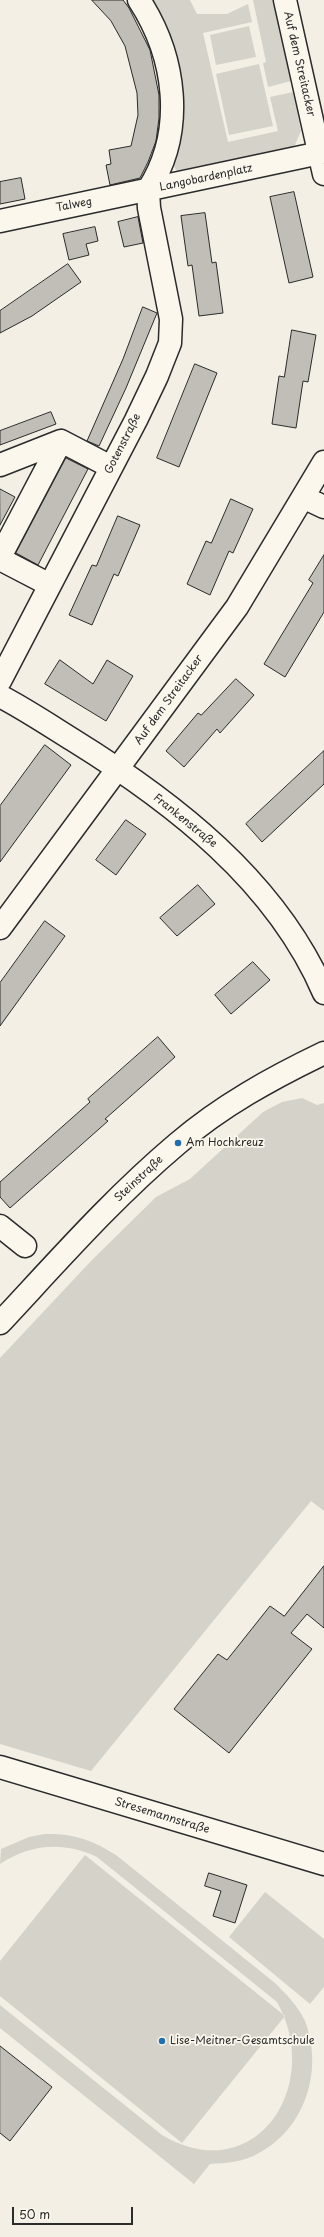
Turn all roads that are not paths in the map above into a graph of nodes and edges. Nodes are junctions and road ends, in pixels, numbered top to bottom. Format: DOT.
graph roads {
  1 [pos="139,0"];
  2 [pos="284,0"];
  3 [pos="319,128"];
  4 [pos="320,153"];
  5 [pos="324,174"];
  6 [pos="148,190"];
  7 [pos="0,221"];
  8 [pos="61,441"];
  9 [pos="324,462"];
  10 [pos="0,465"];
  11 [pos="111,467"];
  12 [pos="303,498"];
  13 [pos="324,507"];
  14 [pos="0,558"];
  15 [pos="50,585"];
  16 [pos="1,694"];
  17 [pos="118,768"];
  18 [pos="7,903"];
  19 [pos="0,928"];
  20 [pos="322,985"];
  21 [pos="324,1053"];
  22 [pos="0,1226"];
  23 [pos="25,1246"];
  24 [pos="0,1323"];
  25 [pos="0,1767"];
  26 [pos="324,1864"];
  1 -- 6 [label="street, Langobardenplatz"];
  2 -- 3 [label="street, Auf dem Streitacker"];
  3 -- 4 [label="street, Auf dem Streitacker"];
  4 -- 5 [label="street, Auf dem Streitacker"];
  4 -- 6 [label="street, Langobardenplatz"];
  6 -- 7 [label="street, Talweg"];
  6 -- 11 [label="street, Gotenstraße"];
  8 -- 10 [label="street"];
  8 -- 11 [label="street"];
  8 -- 14 [label="street"];
  9 -- 12 [label="street, Auf dem Streitacker"];
  11 -- 15 [label="street, Gotenstraße"];
  12 -- 13 [label="street"];
  12 -- 17 [label="street, Auf dem Streitacker"];
  14 -- 15 [label="street"];
  15 -- 16 [label="street, Gotenstraße"];
  16 -- 17 [label="street, Frankenstraße"];
  17 -- 18 [label="street, Auf dem Streitacker"];
  17 -- 20 [label="street, Frankenstraße"];
  18 -- 19 [label="street, Auf dem Streitacker"];
  21 -- 24 [label="street, Steinstraße"];
  22 -- 23 [label="street"];
  25 -- 26 [label="street, Stresemannstraße"];
}
